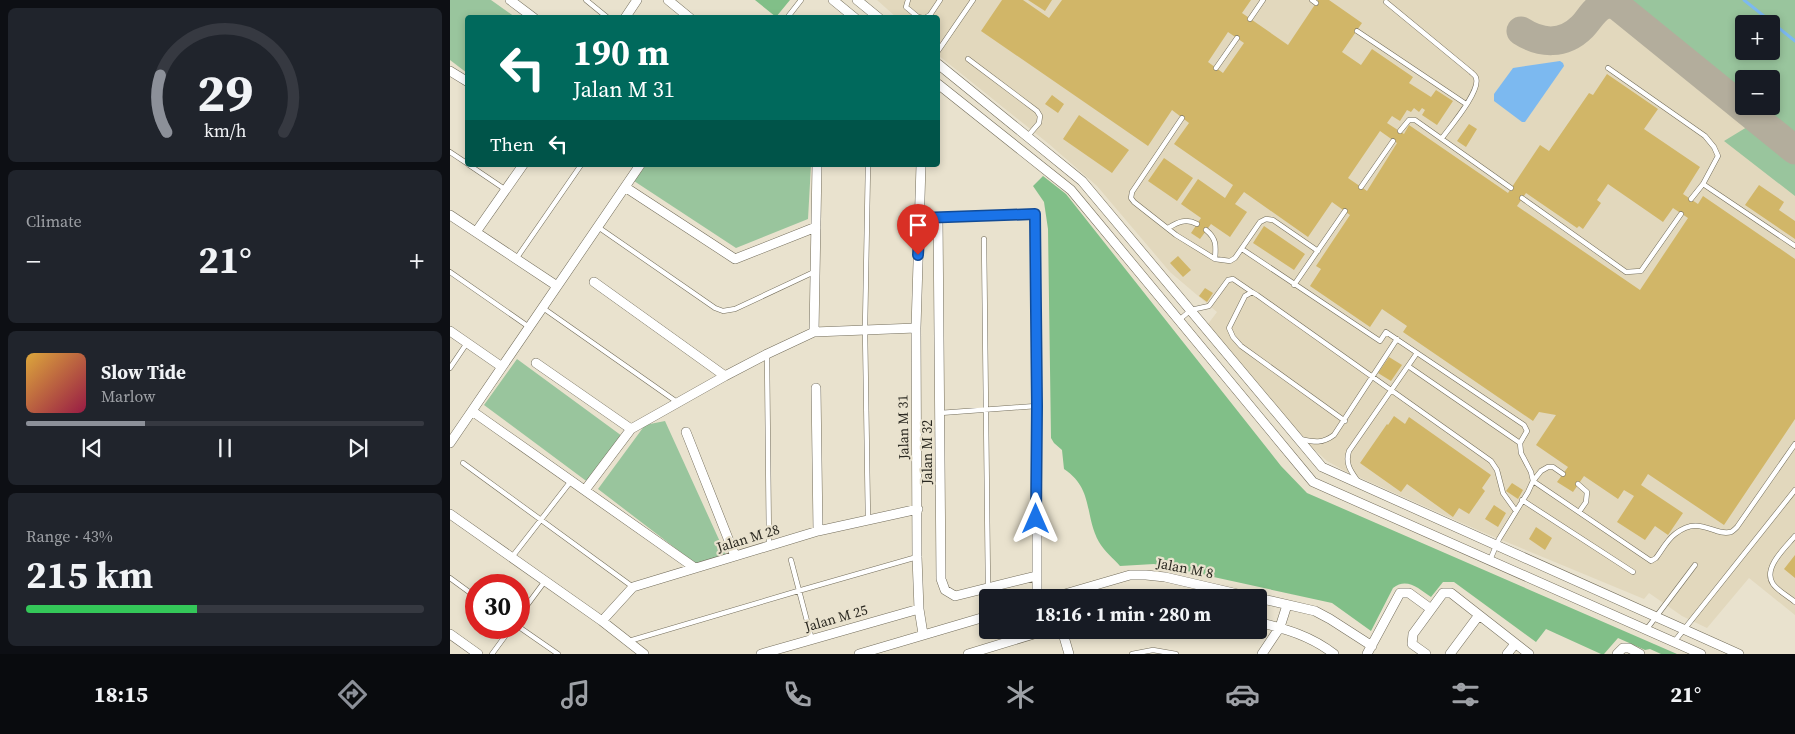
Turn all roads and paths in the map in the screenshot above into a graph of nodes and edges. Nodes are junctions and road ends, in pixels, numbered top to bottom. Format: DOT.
graph roads {
  1 [pos="510,0"];
  2 [pos="586,0"];
  3 [pos="638,0"];
  4 [pos="668,0"];
  5 [pos="801,0"];
  6 [pos="833,0"];
  7 [pos="857,0"];
  8 [pos="908,0"];
  9 [pos="940,0"];
  10 [pos="973,0"];
  11 [pos="1263,0"];
  12 [pos="1385,1"];
  13 [pos="530,15"];
  14 [pos="604,15"];
  15 [pos="627,15"];
  16 [pos="684,15"];
  17 [pos="789,15"];
  18 [pos="851,15"];
  19 [pos="875,15"];
  20 [pos="916,15"];
  21 [pos="930,15"];
  22 [pos="1250,19"];
  23 [pos="1357,31"];
  24 [pos="1237,38"];
  25 [pos="940,49"];
  26 [pos="968,59"];
  27 [pos="940,66"];
  28 [pos="1216,68"];
  29 [pos="1608,68"];
  30 [pos="450,71"];
  31 [pos="465,80"];
  32 [pos="940,86"];
  33 [pos="1466,104"];
  34 [pos="1182,118"];
  35 [pos="1400,131"];
  36 [pos="1027,136"];
  37 [pos="1442,138"];
  38 [pos="1393,140"];
  39 [pos="450,152"];
  40 [pos="465,163"];
  41 [pos="471,167"];
  42 [pos="522,167"];
  43 [pos="580,167"];
  44 [pos="639,167"];
  45 [pos="817,167"];
  46 [pos="868,167"];
  47 [pos="921,167"];
  48 [pos="1703,184"];
  49 [pos="625,187"];
  50 [pos="1361,188"];
  51 [pos="1511,188"];
  52 [pos="506,190"];
  53 [pos="1522,198"];
  54 [pos="1691,199"];
  55 [pos="1345,211"];
  56 [pos="1681,214"];
  57 [pos="450,215"];
  58 [pos="938,217"];
  59 [pos="920,218"];
  60 [pos="1197,224"];
  61 [pos="598,227"];
  62 [pos="816,227"];
  63 [pos="1168,228"];
  64 [pos="1206,230"];
  65 [pos="476,232"];
  66 [pos="984,239"];
  67 [pos="1795,246"];
  68 [pos="1242,249"];
  69 [pos="1318,251"];
  70 [pos="516,259"];
  71 [pos="1215,259"];
  72 [pos="450,272"];
  73 [pos="816,272"];
  74 [pos="594,282"];
  75 [pos="1294,284"];
  76 [pos="557,286"];
  77 [pos="1252,292"];
  78 [pos="543,308"];
  79 [pos="1191,310"];
  80 [pos="1179,320"];
  81 [pos="529,327"];
  82 [pos="916,328"];
  83 [pos="865,329"];
  84 [pos="450,331"];
  85 [pos="814,332"];
  86 [pos="1397,339"];
  87 [pos="467,343"];
  88 [pos="1417,353"];
  89 [pos="767,354"];
  90 [pos="536,363"];
  91 [pos="1408,366"];
  92 [pos="502,367"];
  93 [pos="450,368"];
  94 [pos="725,376"];
  95 [pos="1372,377"];
  96 [pos="816,388"];
  97 [pos="1390,390"];
  98 [pos="678,403"];
  99 [pos="1037,406"];
  100 [pos="987,410"];
  101 [pos="472,411"];
  102 [pos="940,413"];
  103 [pos="1344,421"];
  104 [pos="631,429"];
  105 [pos="686,432"];
  106 [pos="1299,439"];
  107 [pos="450,443"];
  108 [pos="1520,443"];
  109 [pos="1795,444"];
  110 [pos="463,463"];
  111 [pos="1563,474"];
  112 [pos="571,481"];
  113 [pos="1533,481"];
  114 [pos="1359,484"];
  115 [pos="1578,484"];
  116 [pos="585,490"];
  117 [pos="1795,490"];
  118 [pos="1522,500"];
  119 [pos="918,509"];
  120 [pos="1516,511"];
  121 [pos="1579,512"];
  122 [pos="450,514"];
  123 [pos="540,520"];
  124 [pos="868,520"];
  125 [pos="818,531"];
  126 [pos="1795,536"];
  127 [pos="769,546"];
  128 [pos="1497,546"];
  129 [pos="736,556"];
  130 [pos="917,557"];
  131 [pos="512,558"];
  132 [pos="791,560"];
  133 [pos="1489,561"];
  134 [pos="1695,565"];
  135 [pos="695,568"];
  136 [pos="1633,572"];
  137 [pos="1036,576"];
  138 [pos="450,578"];
  139 [pos="545,581"];
  140 [pos="633,587"];
  141 [pos="465,589"];
  142 [pos="988,589"];
  143 [pos="1037,589"];
  144 [pos="1082,589"];
  145 [pos="1217,589"];
  146 [pos="798,591"];
  147 [pos="979,591"];
  148 [pos="1267,600"];
  149 [pos="530,601"];
  150 [pos="1795,602"];
  151 [pos="1287,605"];
  152 [pos="919,609"];
  153 [pos="1431,609"];
  154 [pos="1479,615"];
  155 [pos="1656,617"];
  156 [pos="979,618"];
  157 [pos="602,621"];
  158 [pos="1267,624"];
  159 [pos="1280,627"];
  160 [pos="1683,629"];
  161 [pos="1646,630"];
  162 [pos="450,634"];
  163 [pos="923,634"];
  164 [pos="530,635"];
  165 [pos="502,639"];
  166 [pos="1017,639"];
  167 [pos="1065,639"];
  168 [pos="812,640"];
  169 [pos="628,641"];
  170 [pos="1673,642"];
  171 [pos="1515,644"];
  172 [pos="1369,650"];
  173 [pos="478,654"];
  174 [pos="492,654"];
  175 [pos="558,654"];
  176 [pos="644,654"];
  177 [pos="761,654"];
  178 [pos="859,654"];
  179 [pos="968,654"];
  180 [pos="1069,654"];
  181 [pos="1132,654"];
  182 [pos="1176,654"];
  183 [pos="1262,654"];
  184 [pos="1334,654"];
  185 [pos="1426,654"];
  186 [pos="1450,654"];
  187 [pos="1507,654"];
  188 [pos="1529,654"];
  189 [pos="1617,654"];
  190 [pos="1640,654"];
  191 [pos="1701,654"];
  192 [pos="1738,654"];
  1 -- 13 [label="street"];
  2 -- 14 [label="lane"];
  3 -- 15 [label="street"];
  4 -- 16 [label="street"];
  5 -- 17 [label="lane"];
  6 -- 18 [label="street"];
  7 -- 19 [label="street"];
  8 -- 20 [label="lane"];
  9 -- 21 [label="lane"];
  10 -- 25 [label="lane"];
  11 -- 22 [label="lane"];
  12 -- 33 [label="lane"];
  23 -- 33 [label="lane"];
  24 -- 28 [label="lane"];
  26 -- 36 [label="lane"];
  27 -- 36 [label="street"];
  29 -- 48 [label="lane"];
  30 -- 31 [label="street"];
  32 -- 80 [label="street"];
  33 -- 37 [label="lane"];
  34 -- 63 [label="lane"];
  35 -- 37 [label="lane"];
  36 -- 79 [label="street"];
  37 -- 51 [label="lane"];
  38 -- 50 [label="lane"];
  39 -- 40 [label="lane"];
  41 -- 52 [label="lane"];
  42 -- 52 [label="street"];
  43 -- 70 [label="lane"];
  44 -- 49 [label="street"];
  45 -- 62 [label="street"];
  46 -- 83 [label="lane"];
  47 -- 59 [label="street, Jalan M 31"];
  48 -- 54 [label="lane"];
  48 -- 67 [label="lane"];
  49 -- 61 [label="street"];
  49 -- 62 [label="street"];
  52 -- 65 [label="street"];
  53 -- 56 [label="lane"];
  55 -- 69 [label="lane"];
  57 -- 65 [label="street"];
  58 -- 59 [label="street"];
  58 -- 99 [label="street"];
  58 -- 102 [label="street, Jalan M 32"];
  59 -- 82 [label="street, Jalan M 31"];
  60 -- 63 [label="lane"];
  61 -- 73 [label="lane"];
  61 -- 76 [label="street"];
  62 -- 73 [label="street"];
  63 -- 71 [label="lane"];
  64 -- 71 [label="lane"];
  65 -- 70 [label="street"];
  66 -- 100 [label="lane"];
  68 -- 69 [label="lane"];
  68 -- 71 [label="lane"];
  68 -- 75 [label="lane"];
  69 -- 75 [label="lane"];
  70 -- 76 [label="street"];
  72 -- 81 [label="lane"];
  73 -- 85 [label="street"];
  74 -- 94 [label="street"];
  75 -- 86 [label="lane"];
  76 -- 78 [label="street"];
  77 -- 79 [label="lane"];
  77 -- 95 [label="lane"];
  77 -- 103 [label="lane"];
  78 -- 81 [label="street"];
  78 -- 98 [label="lane"];
  79 -- 80 [label="lane"];
  79 -- 106 [label="street"];
  80 -- 133 [label="street"];
  81 -- 92 [label="street"];
  82 -- 83 [label="street"];
  82 -- 119 [label="street, Jalan M 31"];
  83 -- 85 [label="street"];
  83 -- 124 [label="lane"];
  84 -- 87 [label="street"];
  85 -- 89 [label="street"];
  86 -- 88 [label="lane"];
  86 -- 95 [label="lane"];
  87 -- 92 [label="street"];
  87 -- 93 [label="lane"];
  88 -- 91 [label="lane"];
  88 -- 108 [label="lane"];
  89 -- 94 [label="street"];
  89 -- 127 [label="lane"];
  90 -- 104 [label="street"];
  91 -- 97 [label="lane"];
  91 -- 108 [label="lane"];
  92 -- 101 [label="street"];
  94 -- 98 [label="street"];
  95 -- 97 [label="lane"];
  95 -- 103 [label="lane"];
  96 -- 125 [label="street"];
  97 -- 114 [label="lane"];
  97 -- 120 [label="lane"];
  98 -- 104 [label="street"];
  99 -- 100 [label="lane"];
  99 -- 137 [label="street"];
  100 -- 102 [label="lane"];
  100 -- 142 [label="lane"];
  101 -- 107 [label="street"];
  101 -- 112 [label="street"];
  102 -- 147 [label="street, Jalan M 32"];
  103 -- 106 [label="lane"];
  104 -- 116 [label="street"];
  105 -- 129 [label="street"];
  106 -- 114 [label="street"];
  108 -- 113 [label="lane"];
  109 -- 121 [label="lane"];
  110 -- 123 [label="lane"];
  111 -- 113 [label="lane"];
  112 -- 116 [label="street"];
  112 -- 123 [label="lane"];
  113 -- 118 [label="lane"];
  113 -- 121 [label="lane"];
  114 -- 128 [label="street"];
  115 -- 121 [label="lane"];
  116 -- 135 [label="street"];
  117 -- 160 [label="lane"];
  118 -- 120 [label="lane"];
  118 -- 136 [label="lane"];
  119 -- 124 [label="street, Jalan M 28"];
  119 -- 130 [label="street, Jalan M 31"];
  120 -- 128 [label="lane"];
  122 -- 131 [label="street"];
  123 -- 131 [label="lane"];
  123 -- 140 [label="lane"];
  124 -- 125 [label="street, Jalan M 28"];
  125 -- 127 [label="street, Jalan M 28"];
  126 -- 150 [label="lane"];
  127 -- 129 [label="street, Jalan M 28"];
  128 -- 133 [label="lane"];
  128 -- 155 [label="street"];
  129 -- 135 [label="street, Jalan M 28"];
  130 -- 146 [label="lane"];
  130 -- 152 [label="street, Jalan M 31"];
  131 -- 139 [label="street"];
  132 -- 146 [label="lane"];
  133 -- 161 [label="street"];
  134 -- 155 [label="lane"];
  135 -- 140 [label="street, Jalan M 28"];
  137 -- 142 [label="street, Jalan M 32"];
  137 -- 143 [label="street"];
  138 -- 141 [label="lane"];
  139 -- 149 [label="lane"];
  139 -- 157 [label="street"];
  140 -- 157 [label="street"];
  144 -- 145 [label="street, Jalan M 8"];
  146 -- 168 [label="lane"];
  146 -- 169 [label="lane"];
  148 -- 151 [label="street, Jalan M 8"];
  151 -- 159 [label="street"];
  151 -- 172 [label="street, Jalan M 8"];
  152 -- 163 [label="street, Jalan M 31"];
  152 -- 168 [label="street, Jalan M 25"];
  153 -- 154 [label="street"];
  153 -- 172 [label="street"];
  153 -- 185 [label="street"];
  154 -- 171 [label="street"];
  154 -- 186 [label="street"];
  155 -- 160 [label="street"];
  155 -- 161 [label="lane"];
  156 -- 163 [label="street"];
  157 -- 169 [label="street"];
  158 -- 159 [label="street"];
  159 -- 183 [label="street"];
  159 -- 184 [label="street"];
  160 -- 170 [label="lane"];
  160 -- 192 [label="street"];
  161 -- 170 [label="street"];
  162 -- 173 [label="street"];
  163 -- 178 [label="street"];
  164 -- 175 [label="lane"];
  165 -- 174 [label="lane"];
  166 -- 179 [label="street"];
  167 -- 180 [label="street"];
  168 -- 177 [label="street, Jalan M 25"];
  169 -- 176 [label="street"];
  170 -- 191 [label="street"];
  171 -- 187 [label="street"];
  171 -- 188 [label="street"];
  181 -- 182 [label="lane"];
  189 -- 190 [label="street"];
}
